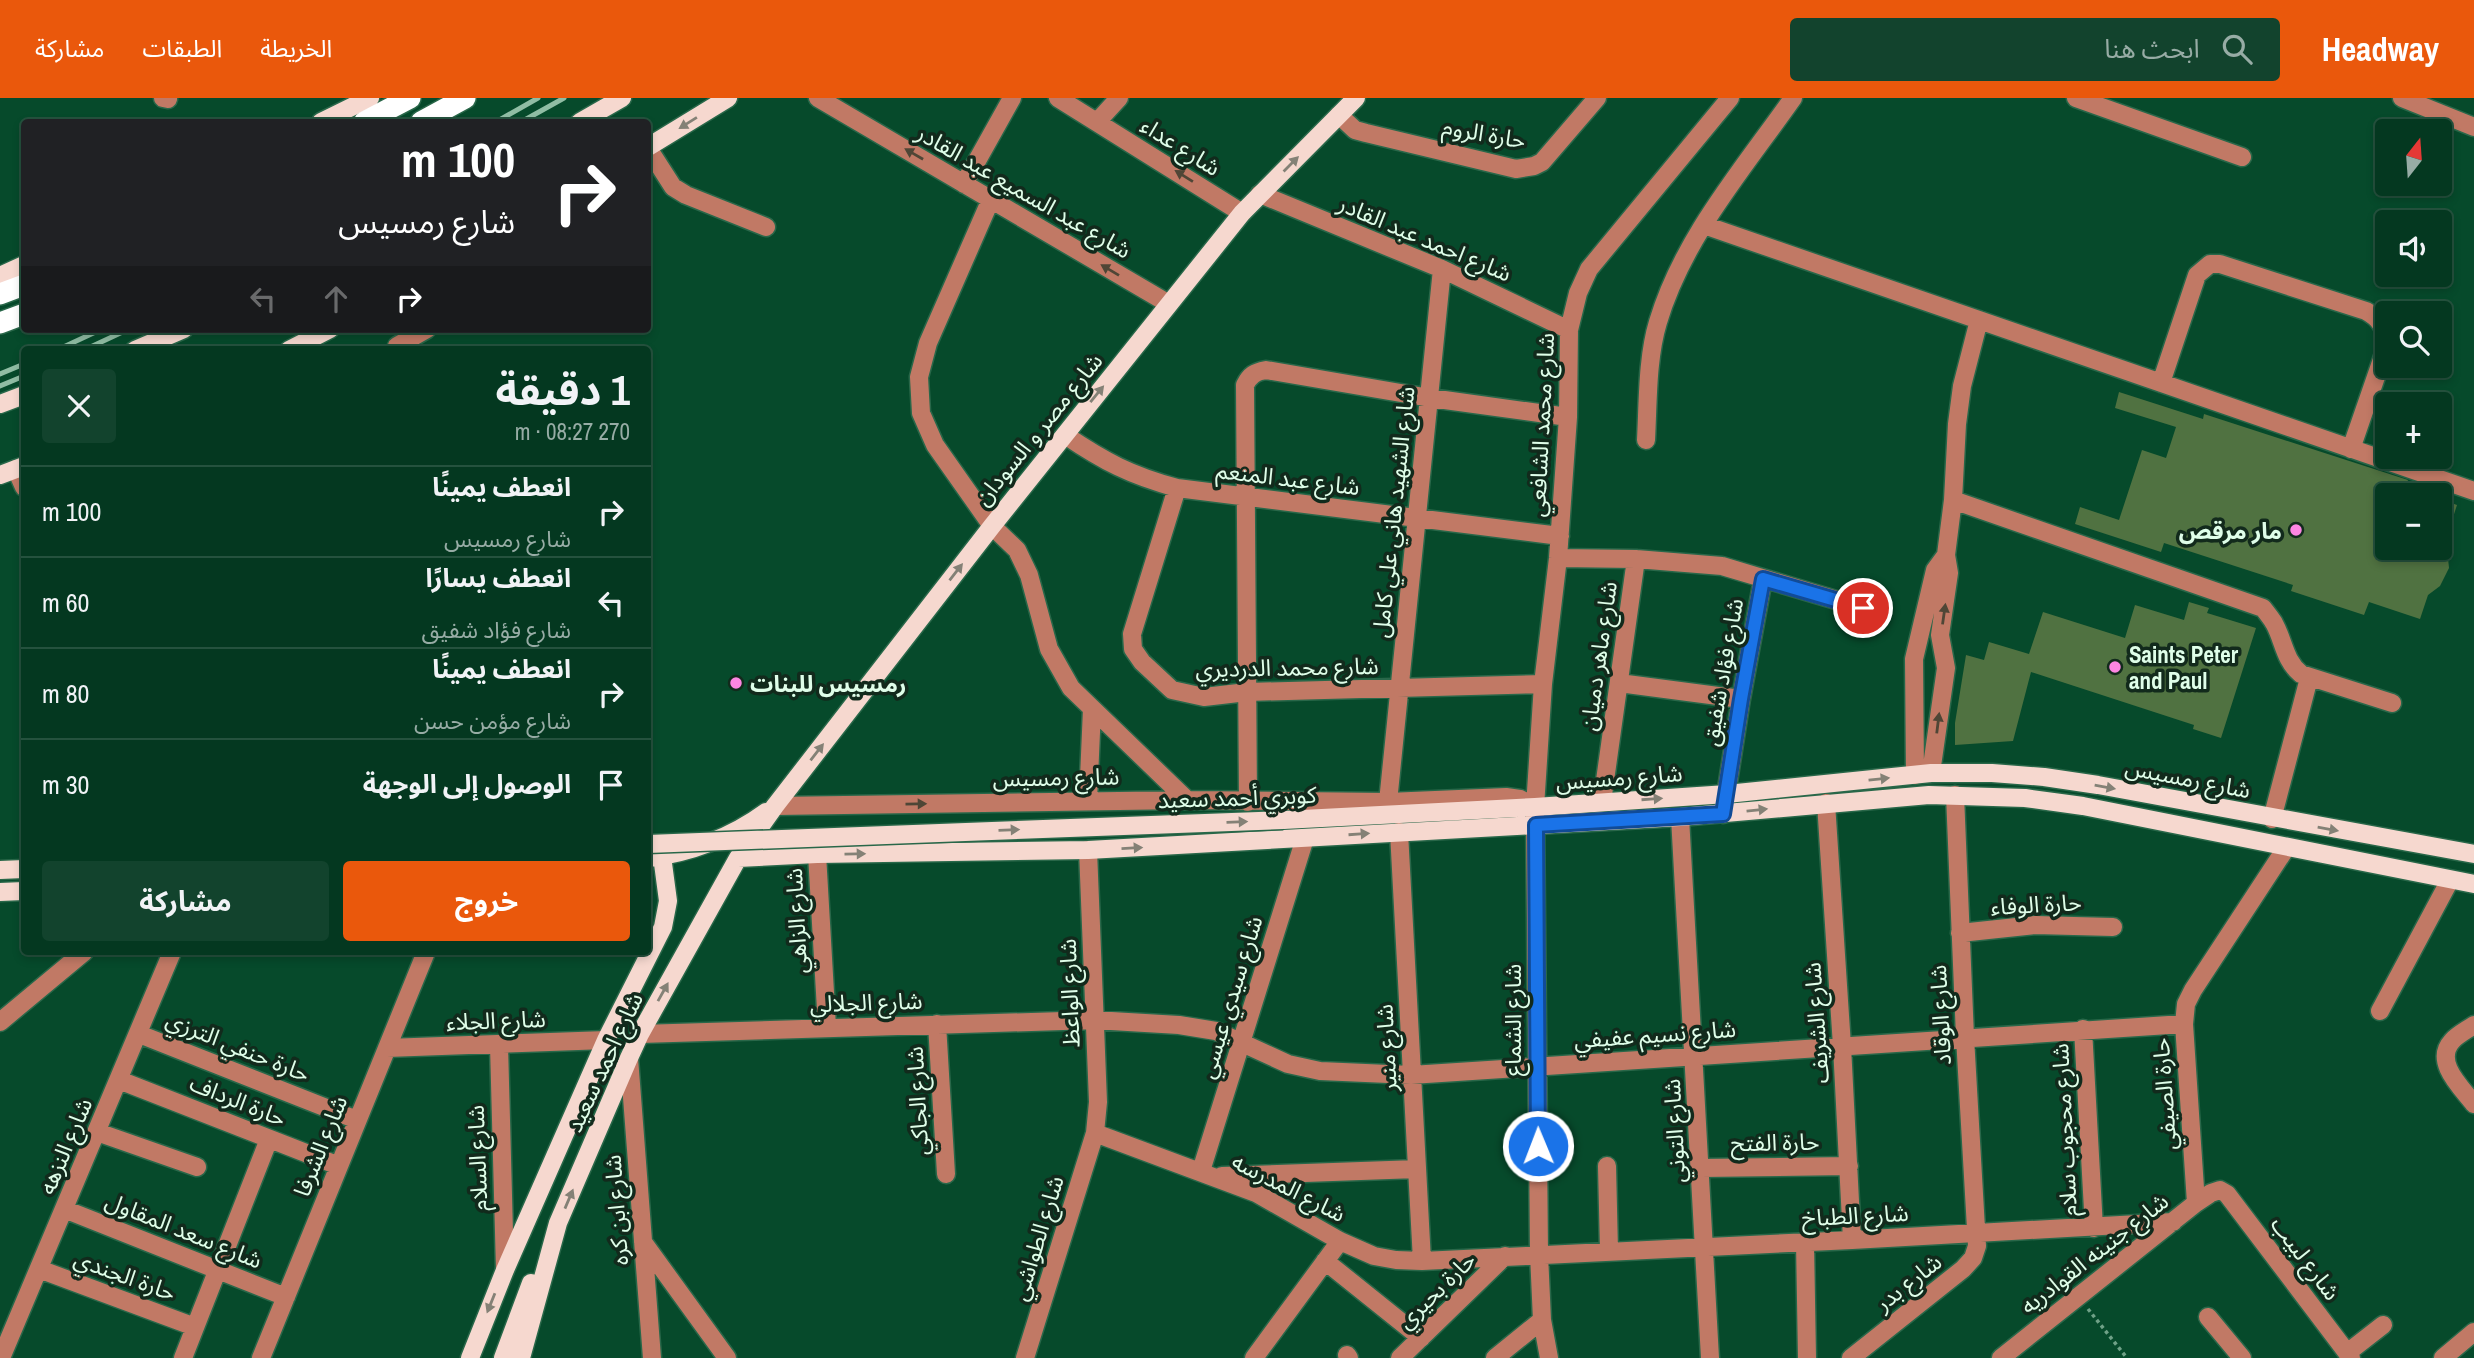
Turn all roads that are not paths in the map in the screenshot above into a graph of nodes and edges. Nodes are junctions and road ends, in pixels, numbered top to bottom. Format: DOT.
graph roads {
  1 [pos="370,98"];
  2 [pos="411,98"];
  3 [pos="465,98"];
  4 [pos="622,98"];
  5 [pos="728,98"];
  6 [pos="818,98"];
  7 [pos="1012,98"];
  8 [pos="1058,98"];
  9 [pos="1119,98"];
  10 [pos="1356,98"];
  11 [pos="1597,98"];
  12 [pos="1730,98"];
  13 [pos="1793,98"];
  14 [pos="2076,98"];
  15 [pos="2402,98"];
  16 [pos="1339,115"];
  17 [pos="327,119"];
  18 [pos="370,119"];
  19 [pos="426,119"];
  20 [pos="585,119"];
  21 [pos="1097,122"];
  22 [pos="2474,127"];
  23 [pos="651,146"];
  24 [pos="651,153"];
  25 [pos="2242,157"];
  26 [pos="964,184"];
  27 [pos="1260,194"];
  28 [pos="991,200"];
  29 [pos="1242,213"];
  30 [pos="1704,225"];
  31 [pos="766,228"];
  32 [pos="21,266"];
  33 [pos="1442,269"];
  34 [pos="0,276"];
  35 [pos="21,286"];
  36 [pos="0,294"];
  37 [pos="1169,304"];
  38 [pos="21,315"];
  39 [pos="1979,320"];
  40 [pos="0,323"];
  41 [pos="1569,330"];
  42 [pos="175,333"];
  43 [pos="322,333"];
  44 [pos="420,333"];
  45 [pos="144,346"];
  46 [pos="297,346"];
  47 [pos="397,346"];
  48 [pos="2161,383"];
  49 [pos="21,396"];
  50 [pos="1430,398"];
  51 [pos="0,404"];
  52 [pos="1568,417"];
  53 [pos="1065,435"];
  54 [pos="1646,440"];
  55 [pos="2351,449"];
  56 [pos="1177,488"];
  57 [pos="2474,491"];
  58 [pos="1247,499"];
  59 [pos="1953,500"];
  60 [pos="1417,519"];
  61 [pos="992,526"];
  62 [pos="1559,536"];
  63 [pos="1946,555"];
  64 [pos="1558,558"];
  65 [pos="1636,559"];
  66 [pos="1763,579"];
  67 [pos="1863,608"];
  68 [pos="1916,649"];
  69 [pos="1942,650"];
  70 [pos="2309,678"];
  71 [pos="1619,683"];
  72 [pos="1543,684"];
  73 [pos="1399,689"];
  74 [pos="1247,692"];
  75 [pos="1741,699"];
  76 [pos="2392,703"];
  77 [pos="1092,709"];
  78 [pos="1923,774"];
  79 [pos="1727,794"];
  80 [pos="1955,795"];
  81 [pos="1187,800"];
  82 [pos="1088,801"];
  83 [pos="1248,802"];
  84 [pos="1388,802"];
  85 [pos="1602,802"];
  86 [pos="1826,803"];
  87 [pos="775,806"];
  88 [pos="1723,814"];
  89 [pos="1535,816"];
  90 [pos="1680,817"];
  91 [pos="2272,819"];
  92 [pos="1399,832"];
  93 [pos="1305,838"];
  94 [pos="651,844"];
  95 [pos="2286,848"];
  96 [pos="1088,850"];
  97 [pos="817,854"];
  98 [pos="2474,855"];
  99 [pos="655,857"];
  100 [pos="738,858"];
  101 [pos="21,869"];
  102 [pos="0,870"];
  103 [pos="2450,880"];
  104 [pos="2474,884"];
  105 [pos="21,891"];
  106 [pos="0,892"];
  107 [pos="2113,927"];
  108 [pos="1961,933"];
  109 [pos="651,951"];
  110 [pos="80,955"];
  111 [pos="165,955"];
  112 [pos="425,955"];
  113 [pos="649,955"];
  114 [pos="2380,1011"];
  115 [pos="1094,1020"];
  116 [pos="0,1022"];
  117 [pos="937,1024"];
  118 [pos="2184,1024"];
  119 [pos="2474,1025"];
  120 [pos="827,1027"];
  121 [pos="2083,1029"];
  122 [pos="139,1034"];
  123 [pos="640,1034"];
  124 [pos="1965,1037"];
  125 [pos="606,1040"];
  126 [pos="1242,1042"];
  127 [pos="499,1045"];
  128 [pos="1842,1046"];
  129 [pos="387,1048"];
  130 [pos="1694,1055"];
  131 [pos="629,1058"];
  132 [pos="1536,1066"];
  133 [pos="1411,1075"];
  134 [pos="119,1080"];
  135 [pos="2474,1104"];
  136 [pos="357,1120"];
  137 [pos="97,1132"];
  138 [pos="1095,1133"];
  139 [pos="269,1139"];
  140 [pos="339,1166"];
  141 [pos="1607,1166"];
  142 [pos="1849,1166"];
  143 [pos="197,1167"];
  144 [pos="1701,1168"];
  145 [pos="1417,1169"];
  146 [pos="946,1174"];
  147 [pos="1208,1174"];
  148 [pos="2220,1190"];
  149 [pos="2196,1203"];
  150 [pos="64,1209"];
  151 [pos="2173,1222"];
  152 [pos="558,1223"];
  153 [pos="2094,1228"];
  154 [pos="1978,1232"];
  155 [pos="1852,1240"];
  156 [pos="1340,1241"];
  157 [pos="643,1242"];
  158 [pos="1805,1242"];
  159 [pos="1704,1247"];
  160 [pos="1609,1251"];
  161 [pos="1539,1254"];
  162 [pos="1505,1256"];
  163 [pos="1325,1261"];
  164 [pos="1422,1261"];
  165 [pos="38,1269"];
  166 [pos="218,1269"];
  167 [pos="505,1270"];
  168 [pos="286,1297"];
  169 [pos="2208,1317"];
  170 [pos="1542,1320"];
  171 [pos="2383,1325"];
  172 [pos="195,1327"];
  173 [pos="2474,1332"];
  174 [pos="1421,1338"];
  175 [pos="2451,1355"];
  176 [pos="2349,1356"];
  177 [pos="1,1358"];
  178 [pos="183,1358"];
  179 [pos="261,1358"];
  180 [pos="470,1358"];
  181 [pos="503,1358"];
  182 [pos="521,1358"];
  183 [pos="652,1358"];
  184 [pos="727,1358"];
  185 [pos="1025,1358"];
  186 [pos="1254,1358"];
  187 [pos="1400,1358"];
  188 [pos="1496,1358"];
  189 [pos="1549,1358"];
  190 [pos="1710,1358"];
  191 [pos="1807,1358"];
  192 [pos="1851,1358"];
  193 [pos="2001,1358"];
  194 [pos="2242,1358"];
  1 -- 17 [label="main road"];
  2 -- 18 [label="highway"];
  3 -- 19 [label="highway"];
  4 -- 20 [label="main road"];
  5 -- 23 [label="main road, one-way"];
  26 -- 6 [label="street, شارع عبد السميع عبد القادر, one-way"];
  7 -- 26 [label="street"];
  8 -- 21 [label="street, شارع عداء"];
  9 -- 21 [label="street"];
  10 -- 16 [label="main road, شارع مصر و السودان"];
  11 -- 16 [label="street, حارة الروم"];
  12 -- 41 [label="street, شارع محمد الشافعي"];
  13 -- 30 [label="street"];
  14 -- 25 [label="street"];
  15 -- 22 [label="street"];
  27 -- 16 [label="main road, شارع مصر و السودان, one-way"];
  29 -- 21 [label="street, شارع عداء, one-way"];
  24 -- 31 [label="street"];
  26 -- 28 [label="street, شارع عبد السميع عبد القادر"];
  27 -- 29 [label="main road, شارع مصر و السودان"];
  27 -- 33 [label="street, شارع احمد عبد القادر"];
  37 -- 28 [label="street, شارع عبد السميع عبد القادر, one-way"];
  28 -- 61 [label="street"];
  29 -- 37 [label="main road, شارع مصر و السودان"];
  30 -- 39 [label="street"];
  30 -- 54 [label="street"];
  32 -- 34 [label="main road"];
  33 -- 41 [label="street, شارع احمد عبد القادر"];
  33 -- 50 [label="street, شارع الشهيد هاني علي كامل"];
  35 -- 36 [label="highway"];
  53 -- 37 [label="main road, شارع مصر و السودان, one-way"];
  38 -- 40 [label="highway"];
  39 -- 48 [label="street"];
  39 -- 59 [label="street"];
  41 -- 52 [label="street, شارع محمد الشافعي"];
  42 -- 45 [label="main road"];
  43 -- 46 [label="main road"];
  44 -- 47 [label="street"];
  48 -- 55 [label="street"];
  48 -- 55 [label="street"];
  49 -- 51 [label="main road"];
  50 -- 52 [label="street"];
  50 -- 58 [label="street"];
  50 -- 60 [label="street, شارع الشهيد هاني علي كامل"];
  52 -- 62 [label="street, شارع محمد الشافعي"];
  53 -- 56 [label="street, شارع عبد المنعم"];
  53 -- 61 [label="main road, شارع مصر و السودان"];
  55 -- 57 [label="street"];
  56 -- 58 [label="street, شارع عبد المنعم"];
  56 -- 74 [label="street, شارع محمد الدرديري"];
  58 -- 60 [label="street, شارع عبد المنعم"];
  58 -- 74 [label="street"];
  59 -- 63 [label="street"];
  59 -- 70 [label="street"];
  60 -- 62 [label="street, شارع عبد المنعم"];
  60 -- 73 [label="street, شارع الشهيد هاني علي كامل"];
  61 -- 77 [label="street"];
  87 -- 61 [label="main road, شارع مصر و السودان, one-way"];
  62 -- 64 [label="street, شارع محمد الشافعي"];
  63 -- 68 [label="street"];
  69 -- 63 [label="street, one-way"];
  64 -- 65 [label="street"];
  64 -- 72 [label="street, شارع محمد الشافعي"];
  65 -- 66 [label="street"];
  65 -- 71 [label="street, شارع ماهر دميان"];
  66 -- 67 [label="street"];
  66 -- 75 [label="street, شارع فؤاد شفيق"];
  68 -- 69 [label="street"];
  68 -- 78 [label="street"];
  78 -- 69 [label="street, one-way"];
  70 -- 76 [label="street"];
  70 -- 91 [label="street"];
  71 -- 75 [label="street"];
  71 -- 85 [label="street, شارع ماهر دميان"];
  72 -- 73 [label="street, شارع محمد الدرديري"];
  72 -- 89 [label="street, شارع محمد الشافعي"];
  73 -- 74 [label="street, شارع محمد الدرديري"];
  73 -- 84 [label="street, شارع الشهيد هاني علي كامل"];
  74 -- 83 [label="street"];
  75 -- 79 [label="street, شارع فؤاد شفيق"];
  77 -- 81 [label="street"];
  77 -- 82 [label="street"];
  79 -- 78 [label="main road, شارع رمسيس, one-way"];
  78 -- 91 [label="main road, شارع رمسيس, one-way"];
  85 -- 79 [label="main road, شارع رمسيس, one-way"];
  79 -- 88 [label="street, شارع فؤاد شفيق"];
  80 -- 86 [label="main road, شارع رمسيس"];
  80 -- 95 [label="main road, شارع رمسيس"];
  80 -- 108 [label="street, شارع الوقاد"];
  81 -- 82 [label="street, شارع رمسيس"];
  81 -- 83 [label="street, شارع رمسيس"];
  87 -- 82 [label="street, شارع رمسيس, one-way"];
  83 -- 84 [label="street, شارع رمسيس"];
  84 -- 89 [label="street, شارع رمسيس"];
  85 -- 89 [label="main road, شارع رمسيس"];
  88 -- 86 [label="main road, شارع رمسيس, one-way"];
  86 -- 128 [label="street, شارع الشريف"];
  87 -- 99 [label="main road, شارع رمسيس"];
  87 -- 100 [label="main road, شارع احمد سعيد"];
  88 -- 90 [label="main road, شارع رمسيس"];
  89 -- 90 [label="main road, شارع رمسيس"];
  89 -- 92 [label="main road, شارع رمسيس"];
  94 -- 89 [label="main road, كوبري أحمد سعيد, one-way, bridge"];
  89 -- 132 [label="street, شارع الشماع"];
  90 -- 130 [label="street, شارع التوني"];
  91 -- 98 [label="main road, شارع رمسيس, one-way"];
  93 -- 92 [label="main road, شارع رمسيس, one-way"];
  92 -- 133 [label="street, شارع منير"];
  96 -- 93 [label="main road, شارع رمسيس, one-way"];
  93 -- 126 [label="street, شارع سيدي عيسي"];
  95 -- 103 [label="main road, شارع رمسيس"];
  95 -- 118 [label="street, حارة الصيفي"];
  97 -- 96 [label="main road, شارع رمسيس, one-way"];
  96 -- 115 [label="street, شارع الواعظ"];
  97 -- 100 [label="main road, شارع رمسيس"];
  97 -- 120 [label="street, شارع الزاهي"];
  99 -- 109 [label="main road, شارع احمد سعيد"];
  123 -- 100 [label="main road, شارع احمد سعيد, one-way"];
  101 -- 102 [label="main road"];
  103 -- 104 [label="main road, شارع رمسيس"];
  103 -- 114 [label="street"];
  105 -- 106 [label="main road"];
  107 -- 108 [label="street, حارة الوفاء"];
  108 -- 124 [label="street, شارع الوقاد"];
  110 -- 116 [label="street"];
  111 -- 122 [label="street, شارع النزهه"];
  112 -- 129 [label="street, شارع الشرفا"];
  113 -- 125 [label="main road, شارع احمد سعيد"];
  115 -- 117 [label="street, شارع الجلالي"];
  115 -- 126 [label="street, شارع نسيم عفيفي"];
  115 -- 138 [label="street, شارع الواعظ"];
  117 -- 120 [label="street, شارع الجلالي"];
  117 -- 146 [label="street, شارع الجاكي"];
  118 -- 121 [label="street, شارع نسيم عفيفي"];
  118 -- 149 [label="street, حارة الصيفي"];
  119 -- 135 [label="street"];
  120 -- 123 [label="street, شارع الجلالي"];
  121 -- 124 [label="street, شارع نسيم عفيفي"];
  121 -- 153 [label="street, شارع محجوب سلام"];
  122 -- 134 [label="street, شارع النزهه"];
  122 -- 136 [label="street, حارة حنفي الترزي"];
  123 -- 131 [label="main road, شارع احمد سعيد"];
  124 -- 128 [label="street, شارع نسيم عفيفي"];
  124 -- 154 [label="street, شارع الوقاد"];
  125 -- 127 [label="street, شارع الجلاء"];
  125 -- 167 [label="main road, شارع احمد سعيد"];
  126 -- 133 [label="street, شارع نسيم عفيفي"];
  126 -- 147 [label="street, شارع سيدي عيسي"];
  127 -- 129 [label="street, شارع الجلاء"];
  127 -- 167 [label="street, شارع السلام"];
  128 -- 130 [label="street, شارع نسيم عفيفي"];
  128 -- 142 [label="street, شارع الشريف"];
  129 -- 136 [label="street, شارع الشرفا"];
  130 -- 132 [label="street, شارع نسيم عفيفي"];
  130 -- 144 [label="street, شارع التوني"];
  152 -- 131 [label="main road, شارع احمد سعيد, one-way"];
  131 -- 157 [label="street, شارع ابن كره"];
  132 -- 133 [label="street, شارع نسيم عفيفي"];
  132 -- 161 [label="street, شارع الشماع"];
  133 -- 145 [label="street, شارع منير"];
  134 -- 137 [label="street, شارع النزهه"];
  134 -- 139 [label="street, حارة الرداف"];
  136 -- 140 [label="street, شارع الشرفا"];
  137 -- 143 [label="street"];
  137 -- 150 [label="street, شارع النزهه"];
  138 -- 147 [label="street, شارع المدرسه"];
  138 -- 185 [label="street, شارع الطواشي"];
  139 -- 140 [label="street, حارة الرداف"];
  139 -- 166 [label="street"];
  140 -- 168 [label="street, شارع الشرفا"];
  141 -- 160 [label="street"];
  142 -- 144 [label="street, حارة الفتح"];
  142 -- 155 [label="street, شارع الشريف"];
  144 -- 159 [label="street, شارع التوني"];
  145 -- 147 [label="street"];
  145 -- 164 [label="street, شارع منير"];
  147 -- 156 [label="street, شارع المدرسه"];
  148 -- 149 [label="street, شارع جنينه القوادريه"];
  148 -- 176 [label="street, شارع لبيب"];
  149 -- 151 [label="street, شارع جنينه القوادريه"];
  150 -- 165 [label="street, شارع النزهه"];
  150 -- 166 [label="street, شارع سعد المقاول"];
  151 -- 153 [label="street, شارع الطباخ"];
  151 -- 193 [label="street, شارع جنينه القوادريه"];
  152 -- 181 [label="main road"];
  152 -- 182 [label="main road, شارع احمد سعيد"];
  153 -- 154 [label="street, شارع الطباخ"];
  154 -- 155 [label="street, شارع الطباخ"];
  154 -- 192 [label="street, شارع بدر"];
  155 -- 158 [label="street, شارع الطباخ"];
  156 -- 163 [label="street"];
  156 -- 164 [label="street, شارع المدرسه"];
  157 -- 183 [label="street, شارع ابن كره"];
  157 -- 184 [label="street"];
  158 -- 159 [label="street, شارع الطباخ"];
  158 -- 191 [label="street"];
  159 -- 160 [label="street, شارع الطباخ"];
  159 -- 190 [label="street, شارع التوني"];
  160 -- 161 [label="street, شارع الطباخ"];
  161 -- 162 [label="street, شارع الطباخ"];
  161 -- 170 [label="street, شارع الشماع"];
  162 -- 164 [label="street, شارع المدرسه"];
  162 -- 174 [label="street, حارة بحيري"];
  163 -- 174 [label="street"];
  163 -- 186 [label="street"];
  165 -- 172 [label="street, حارة الجندي"];
  165 -- 177 [label="street, شارع النزهه"];
  166 -- 168 [label="street, شارع سعد المقاول"];
  166 -- 172 [label="street"];
  167 -- 180 [label="main road, شارع احمد سعيد, one-way"];
  168 -- 179 [label="street, شارع الشرفا"];
  169 -- 194 [label="street"];
  170 -- 188 [label="street"];
  170 -- 189 [label="street, شارع الشماع"];
  171 -- 176 [label="street"];
  172 -- 178 [label="street"];
  173 -- 175 [label="street"];
  174 -- 187 [label="street, حارة بحيري"];
}
